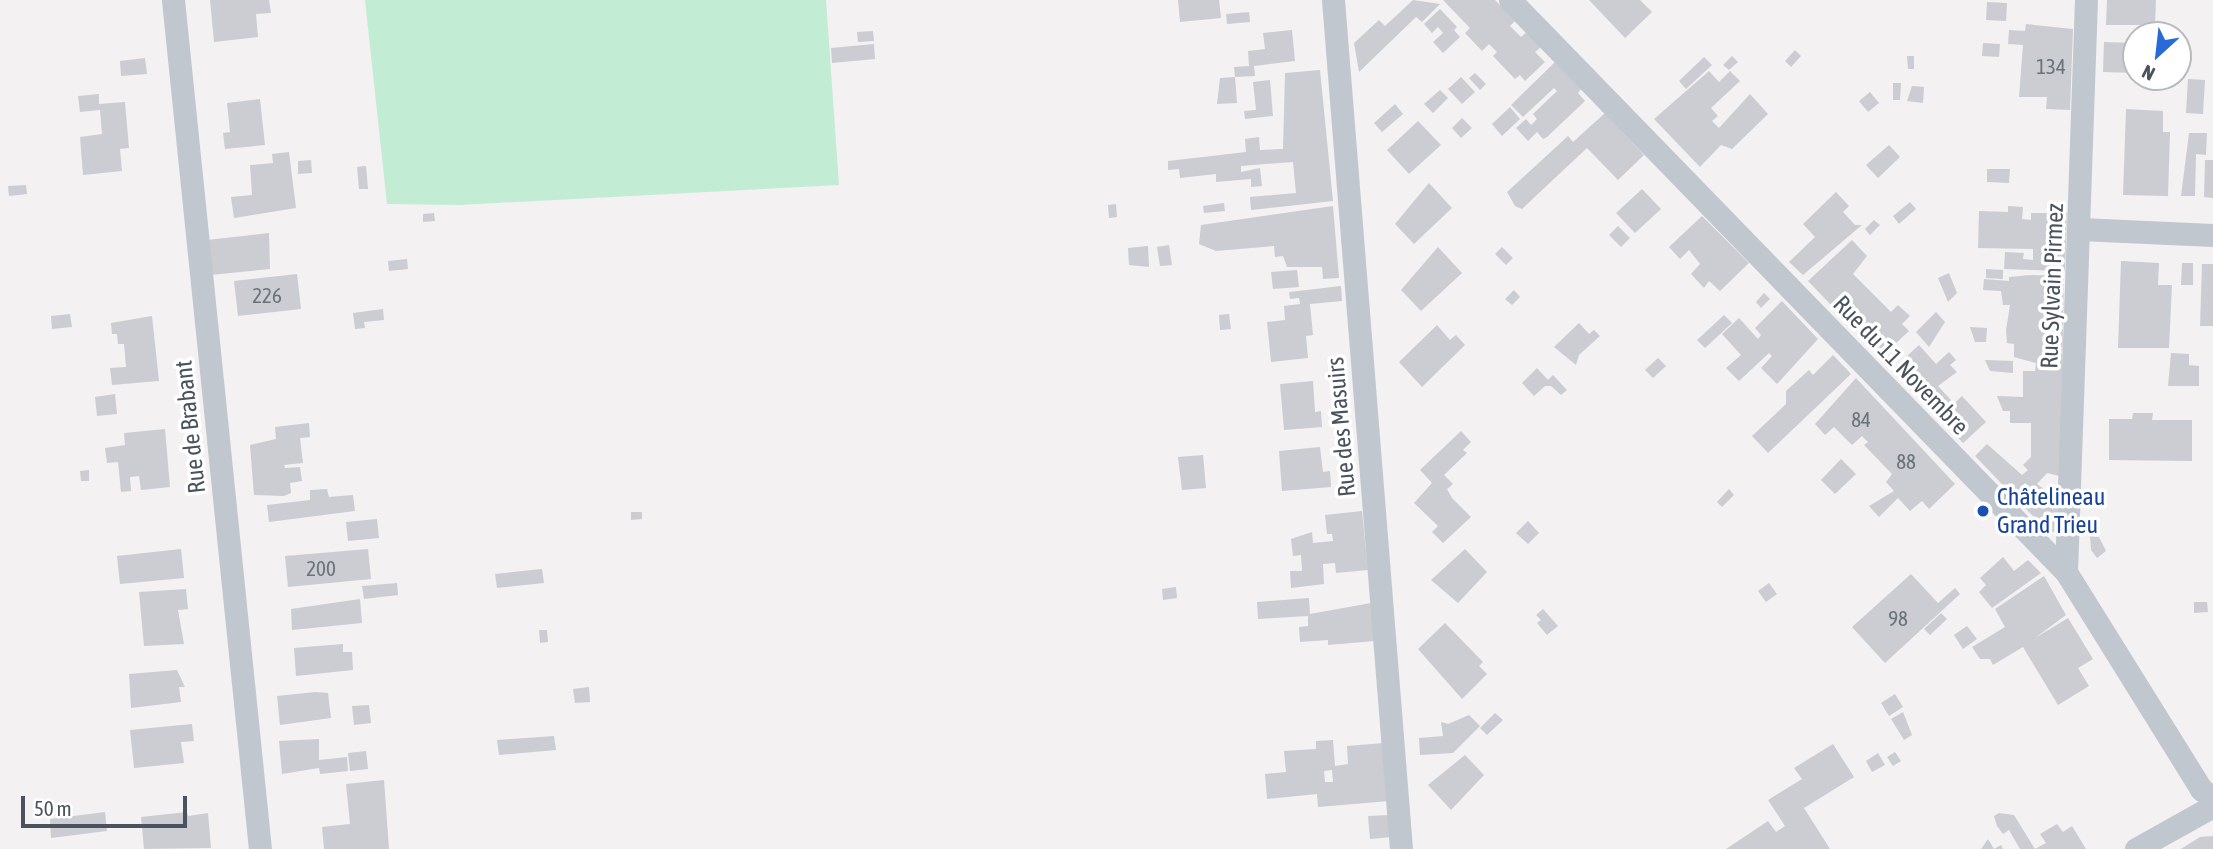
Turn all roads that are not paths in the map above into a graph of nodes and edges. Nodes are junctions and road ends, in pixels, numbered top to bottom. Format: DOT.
graph roads {
  1 [pos="173,0"];
  2 [pos="1334,0"];
  3 [pos="1510,0"];
  4 [pos="2086,0"];
  5 [pos="2080,229"];
  6 [pos="2213,234"];
  7 [pos="2066,572"];
  8 [pos="2213,798"];
  9 [pos="2213,806"];
  10 [pos="260,849"];
  11 [pos="1401,849"];
  12 [pos="2136,849"];
  1 -- 10 [label="street, Rue de Brabant"];
  2 -- 11 [label="street, Rue des Masuirs"];
  3 -- 7 [label="street, Rue du 11 Novembre"];
  4 -- 5 [label="street, Rue Sylvain Pirmez"];
  5 -- 6 [label="street"];
  5 -- 7 [label="street, Rue Sylvain Pirmez"];
  7 -- 8 [label="street, Rue du 11 Novembre"];
  9 -- 12 [label="street"];
}
